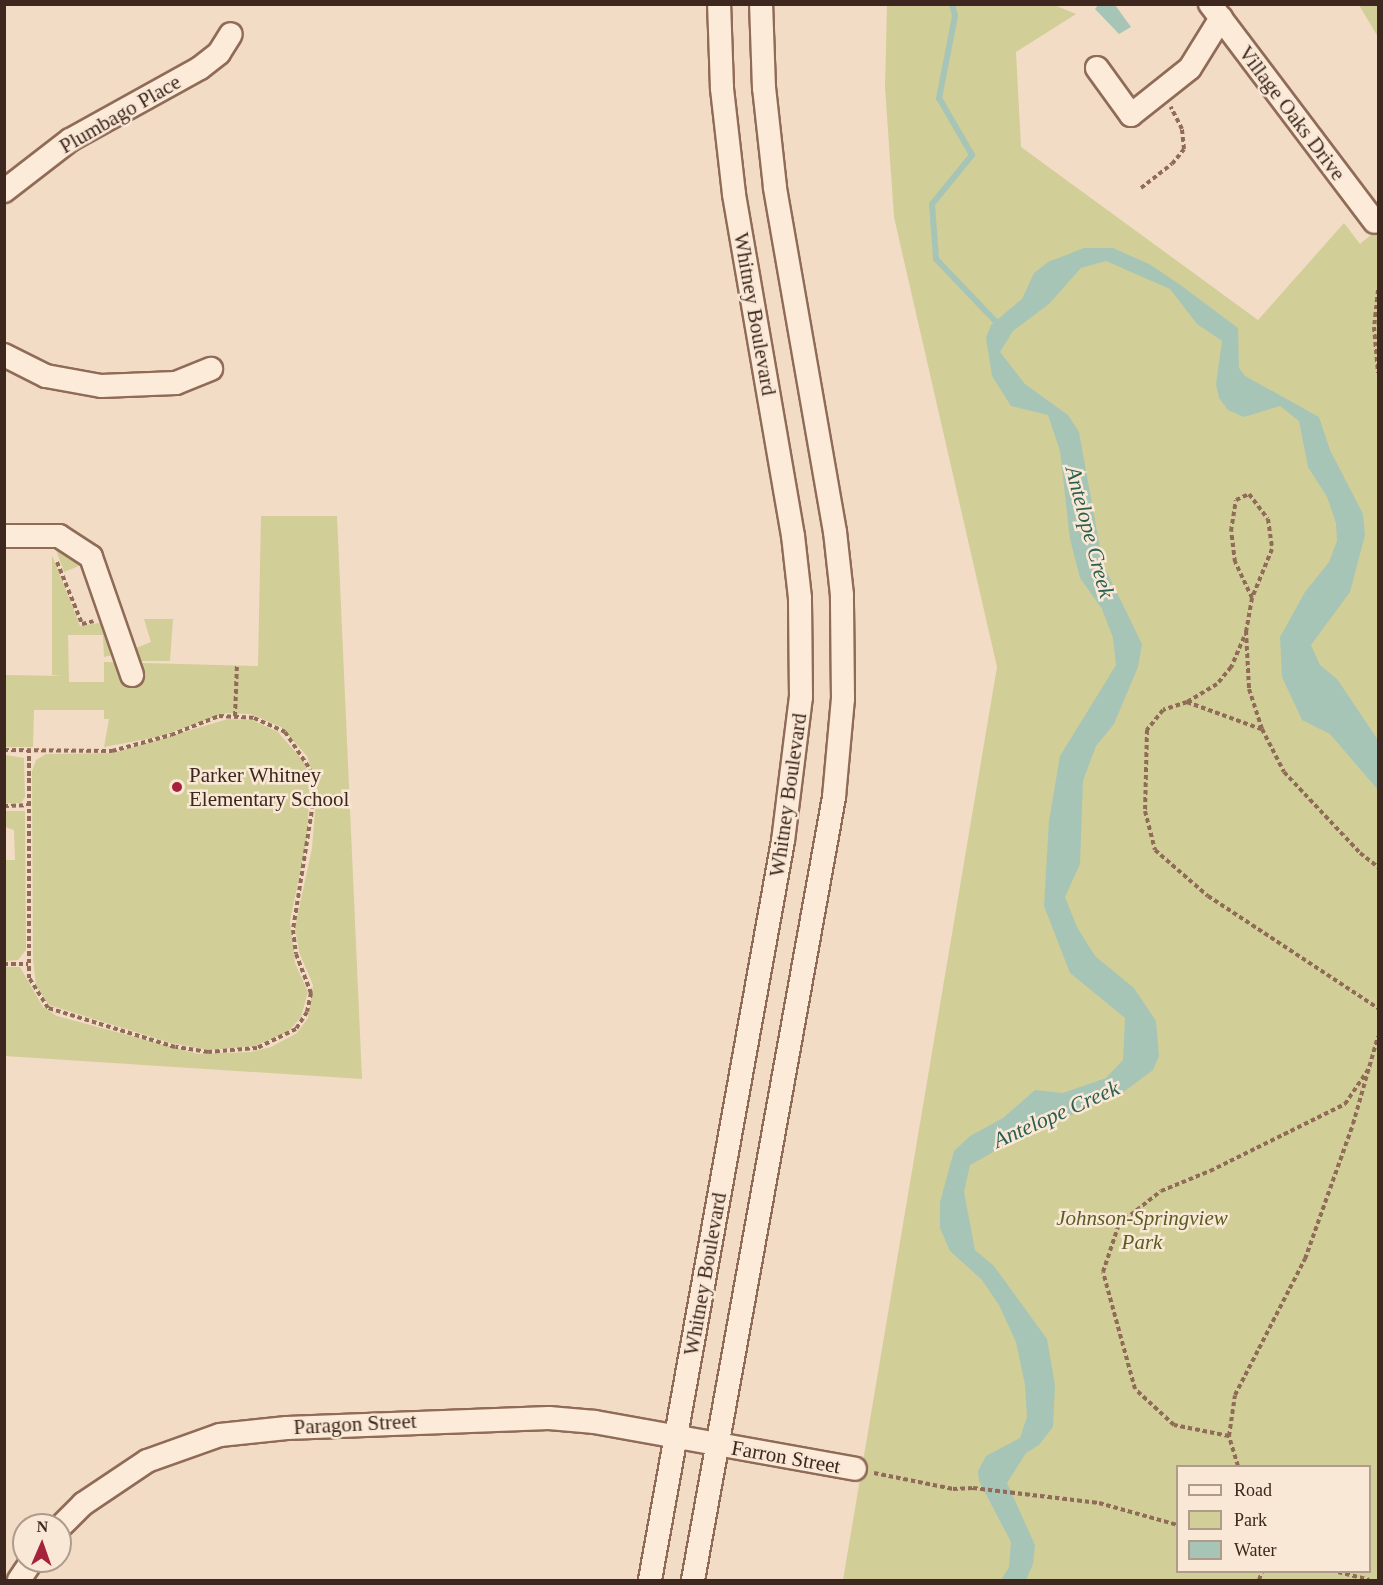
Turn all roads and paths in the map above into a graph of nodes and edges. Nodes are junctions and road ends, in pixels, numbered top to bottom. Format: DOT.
graph roads {
  1 [pos="719,4"];
  2 [pos="761,4"];
  3 [pos="1215,11"];
  4 [pos="231,34"];
  5 [pos="1097,68"];
  6 [pos="1163,90"];
  7 [pos="1140,188"];
  8 [pos="4,191"];
  9 [pos="1375,222"];
  10 [pos="1378,290"];
  11 [pos="4,355"];
  12 [pos="211,369"];
  13 [pos="1378,374"];
  14 [pos="4,536"];
  15 [pos="54,552"];
  16 [pos="1252,598"];
  17 [pos="112,616"];
  18 [pos="1246,631"];
  19 [pos="237,664"];
  20 [pos="132,675"];
  21 [pos="1187,702"];
  22 [pos="235,716"];
  23 [pos="1262,729"];
  24 [pos="4,750"];
  25 [pos="28,750"];
  26 [pos="27,805"];
  27 [pos="4,806"];
  28 [pos="1378,867"];
  29 [pos="4,964"];
  30 [pos="28,964"];
  31 [pos="1378,1008"];
  32 [pos="1378,1036"];
  33 [pos="1370,1067"];
  34 [pos="1229,1436"];
  35 [pos="676,1437"];
  36 [pos="718,1445"];
  37 [pos="1237,1465"];
  38 [pos="855,1469"];
  39 [pos="72,1515"];
  40 [pos="1176,1524"];
  41 [pos="1341,1573"];
  42 [pos="650,1581"];
  43 [pos="693,1581"];
  44 [pos="1369,1581"];
  1 -- 35 [label="street, Whitney Boulevard"];
  2 -- 36 [label="street, Whitney Boulevard"];
  3 -- 6 [label="street"];
  3 -- 9 [label="street, Village Oaks Drive"];
  4 -- 8 [label="street, Plumbago Place"];
  5 -- 6 [label="street"];
  6 -- 7 [label="path"];
  10 -- 13 [label="path"];
  11 -- 12 [label="street"];
  14 -- 17 [label="street"];
  15 -- 17 [label="path"];
  16 -- 16 [label="path"];
  16 -- 18 [label="path"];
  17 -- 20 [label="street"];
  18 -- 21 [label="path"];
  18 -- 23 [label="path"];
  19 -- 22 [label="path"];
  21 -- 23 [label="path"];
  21 -- 31 [label="path"];
  22 -- 25 [label="path"];
  22 -- 30 [label="path"];
  23 -- 28 [label="path"];
  24 -- 25 [label="path"];
  25 -- 26 [label="path"];
  26 -- 27 [label="path"];
  26 -- 30 [label="path"];
  29 -- 30 [label="path"];
  32 -- 33 [label="path"];
  33 -- 34 [label="path"];
  33 -- 34 [label="path"];
  34 -- 37 [label="path"];
  35 -- 36 [label="street, Paragon Street"];
  35 -- 39 [label="street, Paragon Street"];
  35 -- 42 [label="street, Whitney Boulevard"];
  36 -- 38 [label="street, Farron Street"];
  36 -- 43 [label="street, Whitney Boulevard"];
  38 -- 40 [label="path"];
  41 -- 44 [label="path"];
}
